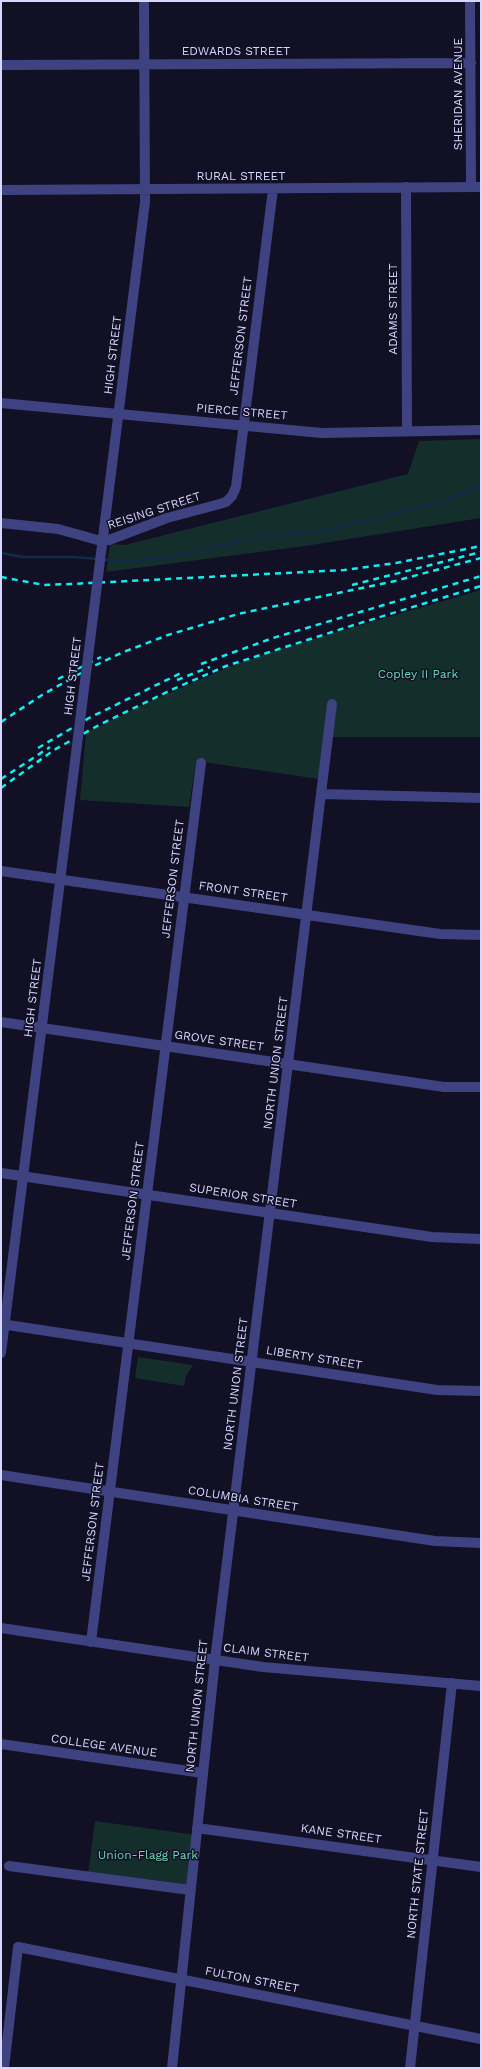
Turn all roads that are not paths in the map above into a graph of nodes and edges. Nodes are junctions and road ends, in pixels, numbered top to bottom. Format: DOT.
graph roads {
  1 [pos="144,1"];
  2 [pos="470,1"];
  3 [pos="471,63"];
  4 [pos="1,65"];
  5 [pos="145,65"];
  6 [pos="406,187"];
  7 [pos="476,187"];
  8 [pos="145,189"];
  9 [pos="273,189"];
  10 [pos="1,190"];
  11 [pos="1,403"];
  12 [pos="119,413"];
  13 [pos="243,425"];
  14 [pos="481,430"];
  15 [pos="407,431"];
  16 [pos="236,487"];
  17 [pos="1,523"];
  18 [pos="332,704"];
  19 [pos="201,763"];
  20 [pos="322,794"];
  21 [pos="481,798"];
  22 [pos="1,870"];
  23 [pos="60,879"];
  24 [pos="184,897"];
  25 [pos="308,915"];
  26 [pos="481,934"];
  27 [pos="1,1022"];
  28 [pos="42,1028"];
  29 [pos="166,1046"];
  30 [pos="289,1065"];
  31 [pos="481,1087"];
  32 [pos="1,1173"];
  33 [pos="23,1176"];
  34 [pos="147,1194"];
  35 [pos="271,1213"];
  36 [pos="481,1239"];
  37 [pos="3,1324"];
  38 [pos="128,1343"];
  39 [pos="1,1354"];
  40 [pos="252,1361"];
  41 [pos="481,1391"];
  42 [pos="1,1476"];
  43 [pos="110,1492"];
  44 [pos="234,1510"];
  45 [pos="481,1542"];
  46 [pos="1,1628"];
  47 [pos="91,1642"];
  48 [pos="215,1660"];
  49 [pos="452,1683"];
  50 [pos="481,1686"];
  51 [pos="1,1744"];
  52 [pos="203,1773"];
  53 [pos="197,1828"];
  54 [pos="433,1860"];
  55 [pos="9,1866"];
  56 [pos="481,1867"];
  57 [pos="190,1890"];
  58 [pos="182,1980"];
  59 [pos="415,2026"];
  60 [pos="481,2039"];
  61 [pos="4,2068"];
  62 [pos="172,2068"];
  63 [pos="410,2068"];
  1 -- 5 [label="street, HIGH STREET"];
  2 -- 3 [label="street, SHERIDAN AVENUE"];
  3 -- 5 [label="street, EDWARDS STREET"];
  3 -- 7 [label="street, SHERIDAN AVENUE"];
  4 -- 5 [label="street, EDWARDS STREET"];
  5 -- 8 [label="street, HIGH STREET"];
  6 -- 7 [label="street, RURAL STREET"];
  6 -- 9 [label="street, RURAL STREET"];
  6 -- 15 [label="street, ADAMS STREET"];
  8 -- 9 [label="street, RURAL STREET"];
  8 -- 10 [label="street, RURAL STREET"];
  8 -- 12 [label="street, HIGH STREET"];
  9 -- 13 [label="street, JEFFERSON STREET"];
  11 -- 12 [label="street, PIERCE STREET"];
  12 -- 13 [label="street, PIERCE STREET"];
  12 -- 23 [label="street, HIGH STREET, bridge"];
  13 -- 15 [label="street, PIERCE STREET"];
  13 -- 16 [label="street, JEFFERSON STREET"];
  14 -- 15 [label="street, PIERCE STREET"];
  16 -- 17 [label="street, REISING STREET"];
  18 -- 20 [label="street, NORTH UNION STREET"];
  19 -- 24 [label="street, JEFFERSON STREET"];
  20 -- 21 [label="street"];
  20 -- 25 [label="street, NORTH UNION STREET"];
  22 -- 23 [label="street, FRONT STREET"];
  23 -- 24 [label="street, FRONT STREET"];
  23 -- 28 [label="street, HIGH STREET"];
  24 -- 25 [label="street, FRONT STREET"];
  24 -- 29 [label="street, JEFFERSON STREET"];
  25 -- 26 [label="street, FRONT STREET"];
  25 -- 30 [label="street, NORTH UNION STREET"];
  27 -- 28 [label="street, GROVE STREET"];
  28 -- 29 [label="street, GROVE STREET"];
  28 -- 33 [label="street, HIGH STREET"];
  29 -- 30 [label="street, GROVE STREET"];
  29 -- 34 [label="street, JEFFERSON STREET"];
  30 -- 31 [label="street, GROVE STREET"];
  30 -- 35 [label="street, NORTH UNION STREET"];
  32 -- 33 [label="street, SUPERIOR STREET"];
  33 -- 34 [label="street, SUPERIOR STREET"];
  33 -- 37 [label="street, HIGH STREET"];
  34 -- 35 [label="street, SUPERIOR STREET"];
  34 -- 38 [label="street, JEFFERSON STREET"];
  35 -- 36 [label="street, SUPERIOR STREET"];
  35 -- 40 [label="street, NORTH UNION STREET"];
  37 -- 38 [label="street, LIBERTY STREET"];
  37 -- 39 [label="street, HIGH STREET"];
  38 -- 40 [label="street, LIBERTY STREET"];
  38 -- 43 [label="street, JEFFERSON STREET"];
  40 -- 41 [label="street, LIBERTY STREET"];
  40 -- 44 [label="street, NORTH UNION STREET"];
  42 -- 43 [label="street, COLUMBIA STREET"];
  43 -- 44 [label="street, COLUMBIA STREET"];
  43 -- 47 [label="street, JEFFERSON STREET"];
  44 -- 45 [label="street, COLUMBIA STREET"];
  44 -- 48 [label="street, NORTH UNION STREET"];
  46 -- 47 [label="street, CLAIM STREET"];
  47 -- 48 [label="street, CLAIM STREET"];
  48 -- 49 [label="street, CLAIM STREET"];
  48 -- 52 [label="street, NORTH UNION STREET"];
  49 -- 50 [label="street, CLAIM STREET"];
  49 -- 54 [label="street, NORTH STATE STREET"];
  51 -- 52 [label="street, COLLEGE AVENUE"];
  52 -- 53 [label="street, NORTH UNION STREET"];
  53 -- 54 [label="street, KANE STREET"];
  53 -- 57 [label="street, NORTH UNION STREET"];
  54 -- 56 [label="street, KANE STREET"];
  54 -- 59 [label="street, NORTH STATE STREET"];
  55 -- 57 [label="street"];
  57 -- 58 [label="street, NORTH UNION STREET"];
  58 -- 59 [label="street, FULTON STREET"];
  58 -- 61 [label="street, FULTON STREET"];
  58 -- 62 [label="street, NORTH UNION STREET"];
  59 -- 60 [label="street, FULTON STREET"];
  59 -- 63 [label="street, NORTH STATE STREET"];
}
